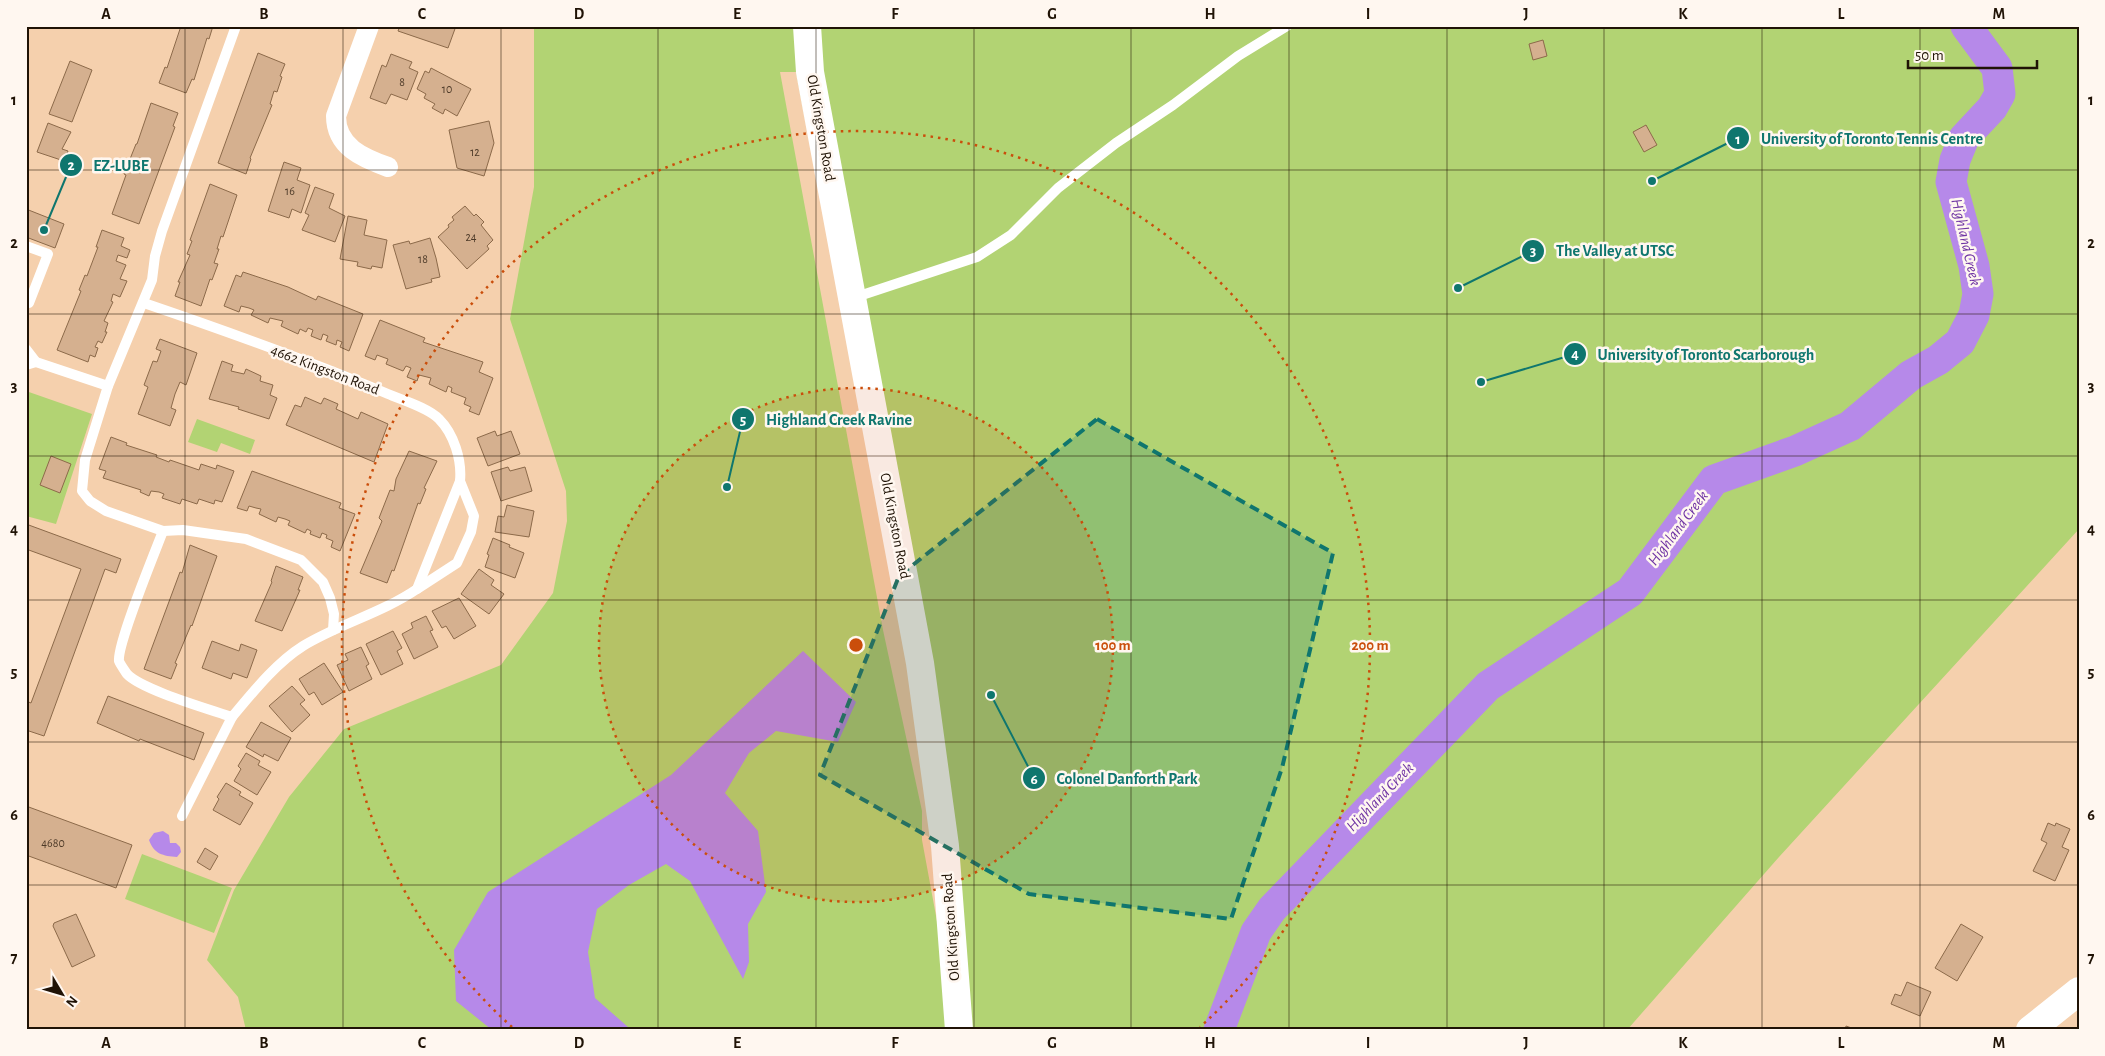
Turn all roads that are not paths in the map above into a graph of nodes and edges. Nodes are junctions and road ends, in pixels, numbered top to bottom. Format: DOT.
graph roads {
  1 [pos="236,26"];
  2 [pos="369,26"];
  3 [pos="807,26"];
  4 [pos="1287,26"];
  5 [pos="388,167"];
  6 [pos="26,246"];
  7 [pos="852,298"];
  8 [pos="26,302"];
  9 [pos="144,302"];
  10 [pos="26,349"];
  11 [pos="31,364"];
  12 [pos="108,386"];
  13 [pos="460,482"];
  14 [pos="163,530"];
  15 [pos="417,589"];
  16 [pos="333,630"];
  17 [pos="232,717"];
  18 [pos="182,816"];
  19 [pos="2079,991"];
  20 [pos="959,1030"];
  21 [pos="2030,1030"];
  1 -- 9 [label="lane"];
  2 -- 5 [label="street"];
  3 -- 7 [label="street, Old Kingston Road"];
  4 -- 7 [label="lane"];
  6 -- 8 [label="lane"];
  7 -- 20 [label="street, Old Kingston Road"];
  9 -- 12 [label="lane"];
  9 -- 13 [label="lane, 4662 Kingston Road"];
  10 -- 11 [label="lane"];
  11 -- 12 [label="lane"];
  12 -- 14 [label="lane"];
  13 -- 15 [label="lane, 4662 Kingston Road"];
  13 -- 15 [label="lane, 4662 Kingston Road"];
  14 -- 16 [label="lane"];
  14 -- 17 [label="lane"];
  15 -- 16 [label="lane, 4662 Kingston Road"];
  16 -- 17 [label="lane, 4662 Kingston Road"];
  17 -- 18 [label="lane, 4662 Kingston Road"];
  19 -- 21 [label="street"];
}
